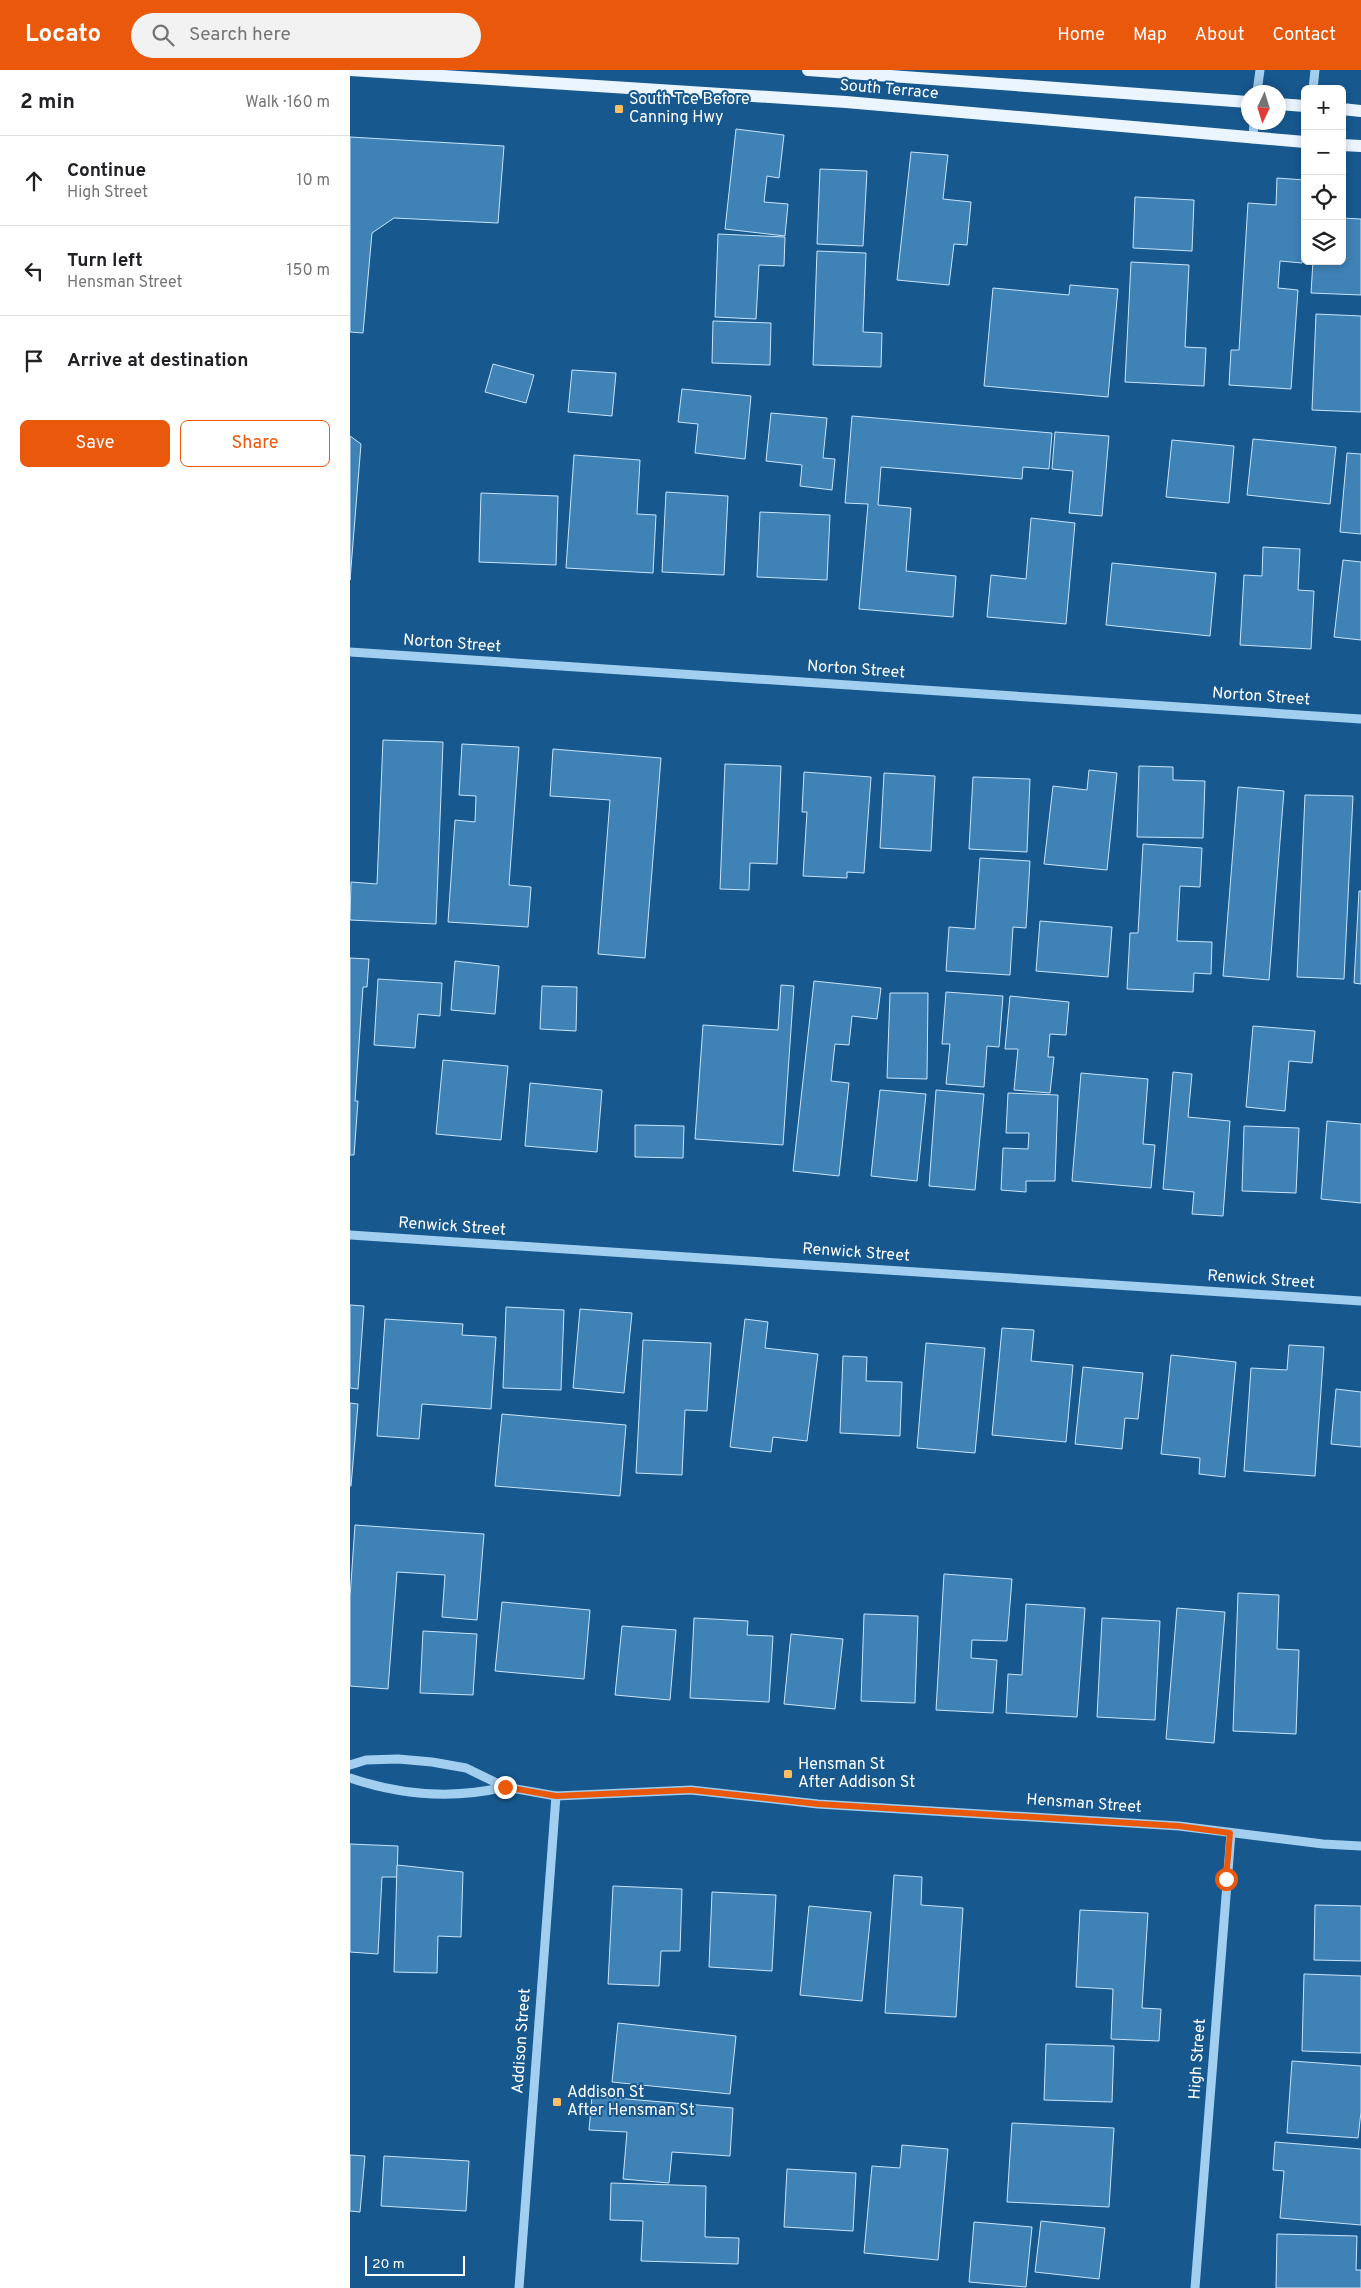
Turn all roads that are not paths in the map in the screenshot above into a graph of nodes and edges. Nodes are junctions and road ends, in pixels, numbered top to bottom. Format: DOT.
graph roads {
  1 [pos="350,70"];
  2 [pos="808,70"];
  3 [pos="1260,70"];
  4 [pos="1315,70"];
  5 [pos="1258,85"];
  6 [pos="1313,85"];
  7 [pos="1241,101"];
  8 [pos="1286,105"];
  9 [pos="1301,106"];
  10 [pos="1346,109"];
  11 [pos="1361,111"];
  12 [pos="1254,130"];
  13 [pos="1253,139"];
  14 [pos="1301,142"];
  15 [pos="1346,145"];
  16 [pos="1361,146"];
  17 [pos="350,652"];
  18 [pos="1361,719"];
  19 [pos="350,1235"];
  20 [pos="1361,1301"];
  21 [pos="350,1765"];
  22 [pos="350,1778"];
  23 [pos="505,1787"];
  24 [pos="556,1796"];
  25 [pos="1230,1833"];
  26 [pos="1361,1846"];
  27 [pos="519,2288"];
  28 [pos="1195,2288"];
  1 -- 13 [label="main road, South Terrace"];
  2 -- 7 [label="main road, South Terrace"];
  3 -- 5 [label="street"];
  4 -- 6 [label="street"];
  8 -- 9 [label="main road"];
  10 -- 11 [label="main road"];
  12 -- 13 [label="street"];
  13 -- 14 [label="main road, South Terrace"];
  15 -- 16 [label="main road"];
  17 -- 18 [label="street, Norton Street"];
  19 -- 20 [label="street, Renwick Street"];
  21 -- 23 [label="street, Hensman Street"];
  22 -- 23 [label="street, Hensman Street"];
  23 -- 24 [label="street, Hensman Street"];
  24 -- 25 [label="street, Hensman Street"];
  24 -- 27 [label="street, Addison Street"];
  25 -- 26 [label="street, Hensman Street"];
  25 -- 28 [label="street, High Street"];
}
